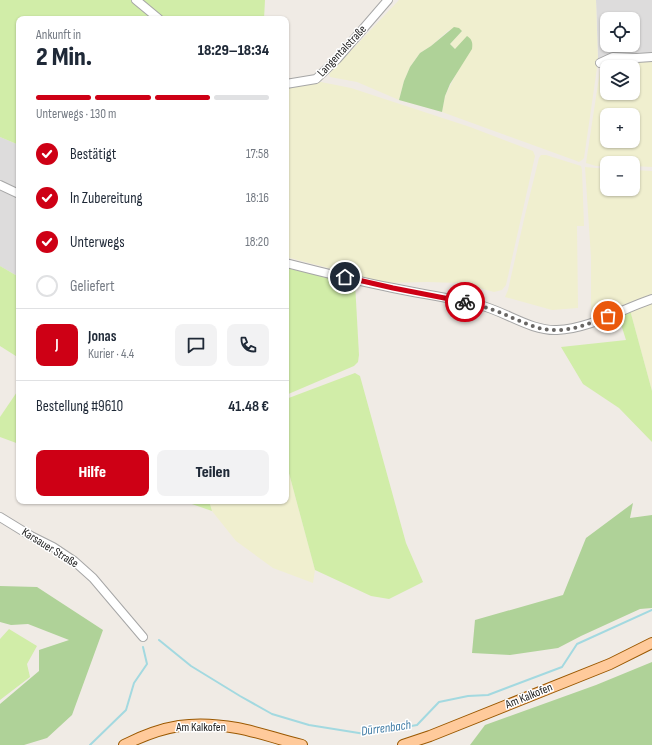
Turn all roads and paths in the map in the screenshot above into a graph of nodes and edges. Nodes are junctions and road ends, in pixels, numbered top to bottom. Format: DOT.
graph roads {
  1 [pos="136,0"];
  2 [pos="388,0"];
  3 [pos="155,16"];
  4 [pos="652,57"];
  5 [pos="606,60"];
  6 [pos="289,84"];
  7 [pos="0,185"];
  8 [pos="16,193"];
  9 [pos="289,264"];
  10 [pos="652,299"];
  11 [pos="0,517"];
  12 [pos="143,637"];
  13 [pos="652,643"];
  14 [pos="124,745"];
  15 [pos="302,745"];
  16 [pos="403,745"];
  1 -- 3 [label="street"];
  2 -- 6 [label="street, Langentalstraße"];
  4 -- 5 [label="street"];
  7 -- 8 [label="street"];
  9 -- 10 [label="street"];
  11 -- 12 [label="street, Karsauer Straße"];
  13 -- 16 [label="main road, Am Kalkofen"];
  14 -- 15 [label="main road, Am Kalkofen"];
}
